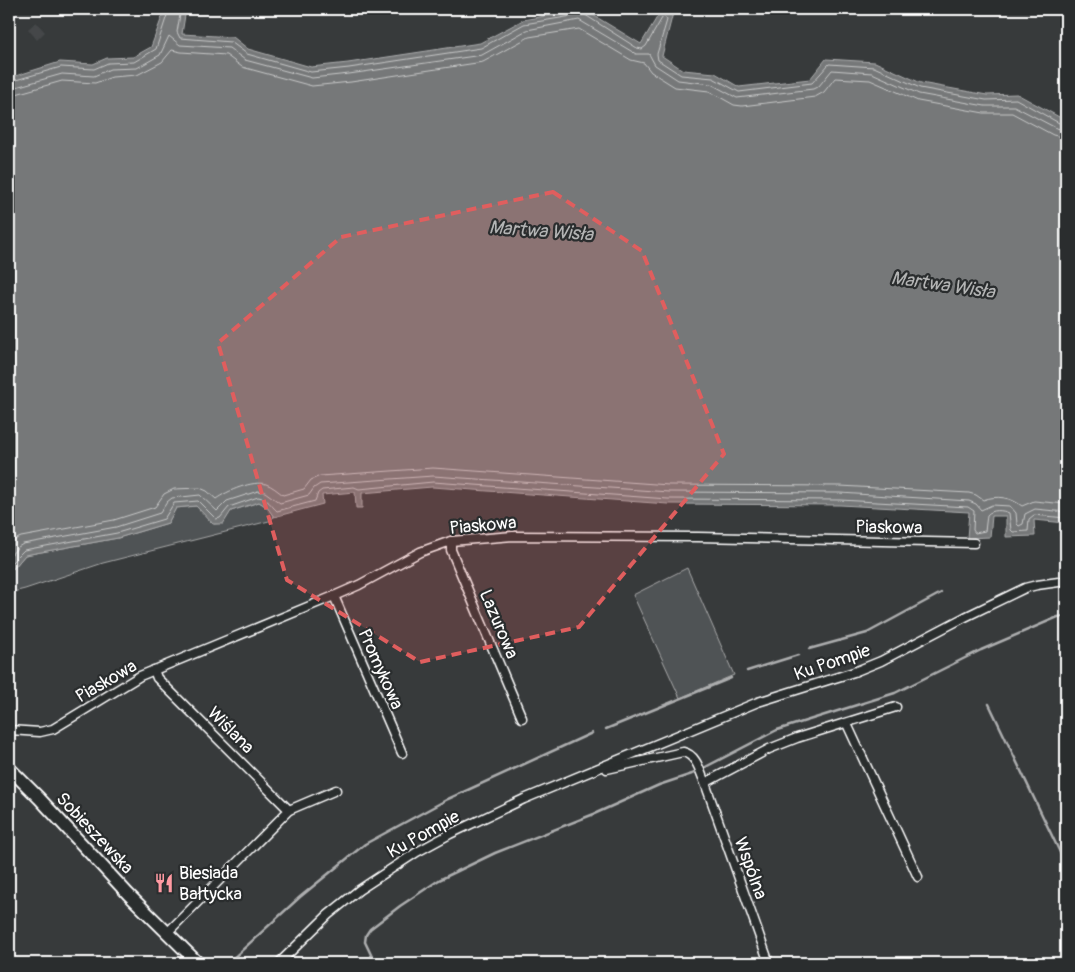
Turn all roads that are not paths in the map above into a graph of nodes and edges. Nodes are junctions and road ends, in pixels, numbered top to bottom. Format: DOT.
graph roads {
  1 [pos="451,541"];
  2 [pos="974,543"];
  3 [pos="1066,581"];
  4 [pos="334,596"];
  5 [pos="154,670"];
  6 [pos="896,707"];
  7 [pos="522,718"];
  8 [pos="847,724"];
  9 [pos="9,730"];
  10 [pos="402,753"];
  11 [pos="604,766"];
  12 [pos="9,768"];
  13 [pos="704,781"];
  14 [pos="336,790"];
  15 [pos="289,810"];
  16 [pos="918,877"];
  17 [pos="168,932"];
  18 [pos="198,963"];
  19 [pos="279,963"];
  20 [pos="769,963"];
  1 -- 2 [label="street, Piaskowa"];
  1 -- 4 [label="street, Piaskowa"];
  1 -- 7 [label="street, Lazurowa"];
  3 -- 11 [label="street, Ku Pompie"];
  4 -- 5 [label="street, Piaskowa"];
  4 -- 10 [label="street, Promykowa"];
  5 -- 9 [label="street, Piaskowa"];
  5 -- 15 [label="street, Wiślana"];
  6 -- 8 [label="street"];
  8 -- 13 [label="street"];
  8 -- 16 [label="street"];
  11 -- 13 [label="street, Ku Pompie"];
  11 -- 19 [label="street, Ku Pompie"];
  12 -- 17 [label="main road, Sobieszewska"];
  13 -- 20 [label="street, Wspólna"];
  14 -- 15 [label="street"];
  15 -- 17 [label="street"];
  17 -- 18 [label="main road, Sobieszewska"];
}
